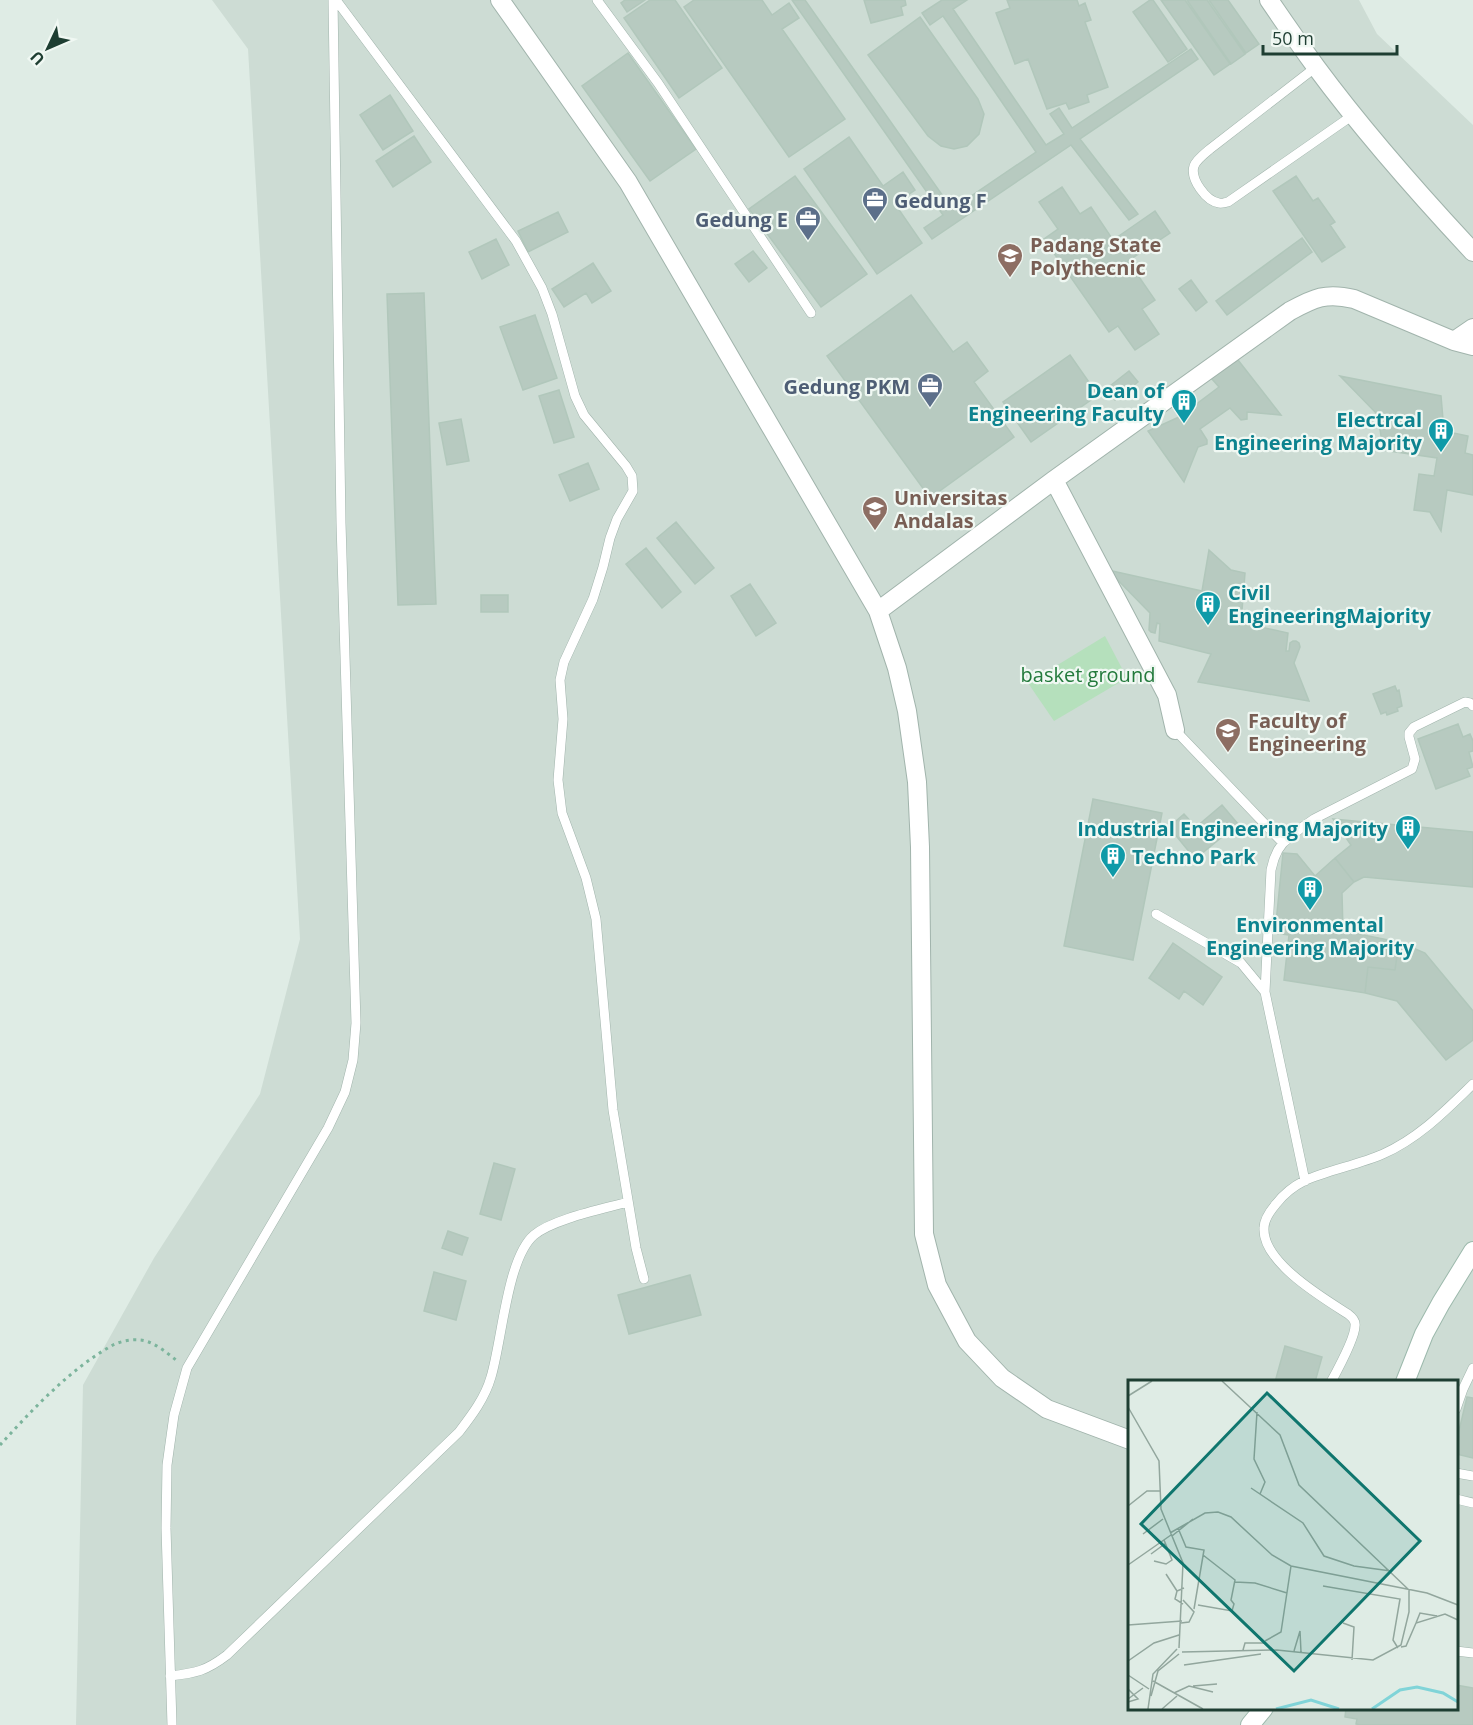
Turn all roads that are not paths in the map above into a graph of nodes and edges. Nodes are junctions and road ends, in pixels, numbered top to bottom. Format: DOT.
graph roads {
  1 [pos="334,0"];
  2 [pos="500,0"];
  3 [pos="597,0"];
  4 [pos="1269,0"];
  5 [pos="1316,67"];
  6 [pos="1353,115"];
  7 [pos="1473,252"];
  8 [pos="811,313"];
  9 [pos="1468,337"];
  10 [pos="1054,480"];
  11 [pos="878,611"];
  12 [pos="1473,706"];
  13 [pos="1175,730"];
  14 [pos="1283,843"];
  15 [pos="1156,914"];
  16 [pos="1265,992"];
  17 [pos="1473,1084"];
  18 [pos="1305,1181"];
  19 [pos="628,1202"];
  20 [pos="1473,1251"];
  21 [pos="644,1279"];
  22 [pos="1473,1368"];
  23 [pos="1332,1380"];
  24 [pos="1406,1380"];
  25 [pos="1458,1402"];
  26 [pos="1128,1439"];
  27 [pos="1458,1473"];
  28 [pos="1473,1476"];
  29 [pos="1458,1499"];
  30 [pos="1473,1503"];
  31 [pos="1458,1651"];
  32 [pos="1473,1653"];
  33 [pos="170,1676"];
  34 [pos="1262,1710"];
  35 [pos="172,1725"];
  36 [pos="1250,1725"];
  1 -- 19 [label="lane"];
  1 -- 33 [label="lane"];
  2 -- 11 [label="street"];
  3 -- 8 [label="lane"];
  4 -- 5 [label="street"];
  5 -- 6 [label="street"];
  5 -- 6 [label="lane"];
  6 -- 7 [label="street"];
  9 -- 10 [label="street"];
  10 -- 11 [label="street"];
  10 -- 13 [label="street"];
  11 -- 26 [label="street"];
  12 -- 14 [label="lane"];
  13 -- 14 [label="lane"];
  14 -- 16 [label="lane"];
  15 -- 16 [label="lane"];
  16 -- 18 [label="lane"];
  17 -- 18 [label="lane"];
  18 -- 23 [label="lane"];
  19 -- 21 [label="lane"];
  19 -- 33 [label="lane"];
  20 -- 24 [label="street"];
  22 -- 25 [label="lane"];
  27 -- 28 [label="lane"];
  29 -- 30 [label="lane"];
  31 -- 32 [label="lane"];
  33 -- 35 [label="lane"];
  34 -- 36 [label="street"];
}
